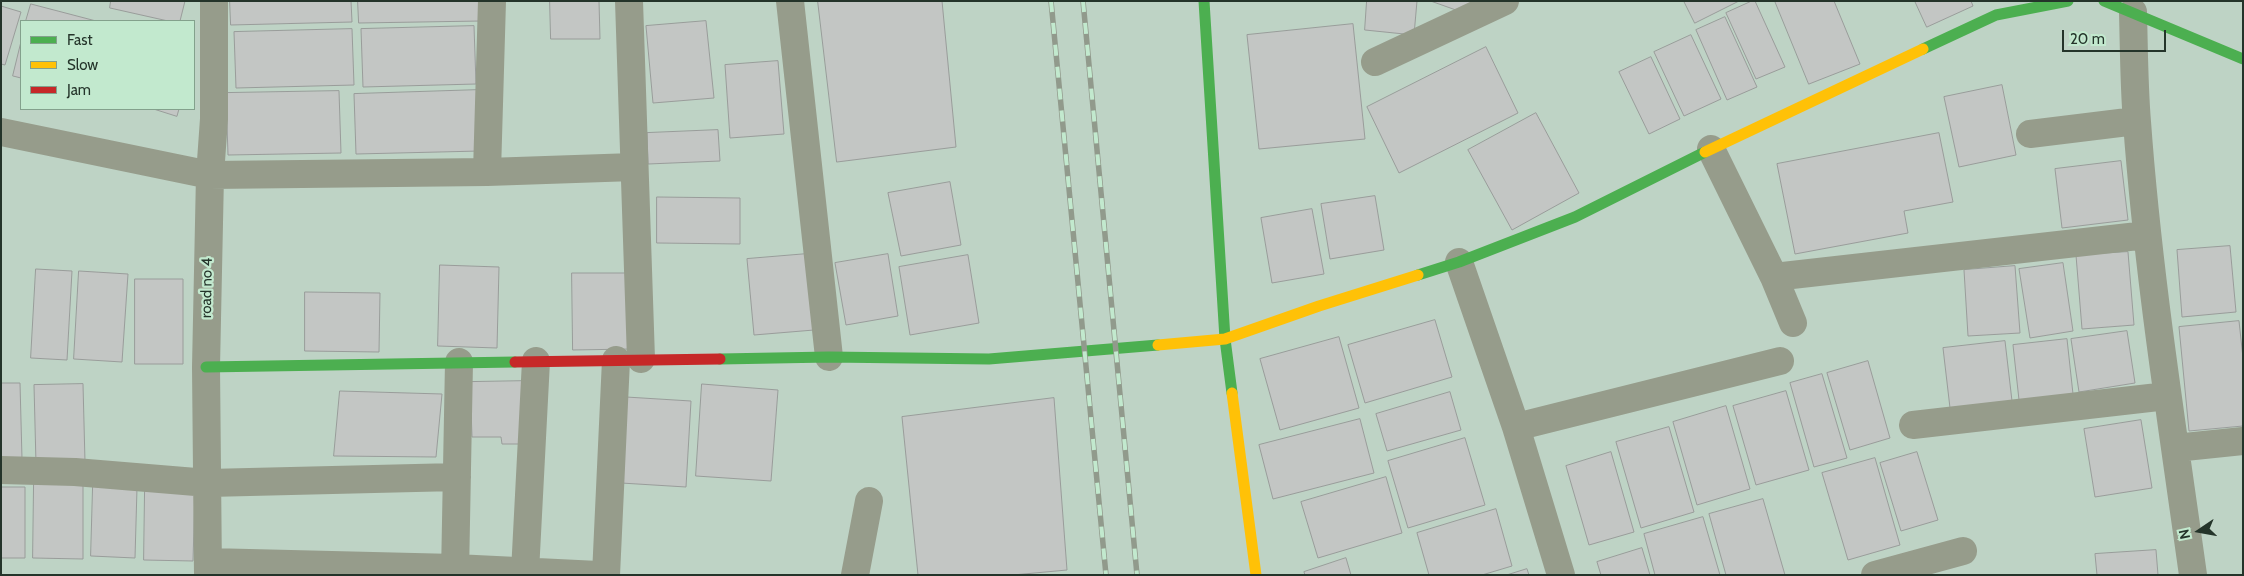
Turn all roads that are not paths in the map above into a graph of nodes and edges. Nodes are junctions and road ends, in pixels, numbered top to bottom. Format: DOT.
graph roads {
  1 [pos="214,1"];
  2 [pos="492,1"];
  3 [pos="629,1"];
  4 [pos="790,1"];
  5 [pos="1204,1"];
  6 [pos="1505,1"];
  7 [pos="2068,1"];
  8 [pos="2104,1"];
  9 [pos="2133,12"];
  10 [pos="2243,59"];
  11 [pos="1375,62"];
  12 [pos="2136,121"];
  13 [pos="1,132"];
  14 [pos="2030,134"];
  15 [pos="1711,149"];
  16 [pos="634,167"];
  17 [pos="487,172"];
  18 [pos="210,175"];
  19 [pos="2147,235"];
  20 [pos="1459,262"];
  21 [pos="1774,278"];
  22 [pos="1793,323"];
  23 [pos="1225,339"];
  24 [pos="829,357"];
  25 [pos="628,359"];
  26 [pos="536,361"];
  27 [pos="1780,361"];
  28 [pos="459,362"];
  29 [pos="206,367"];
  30 [pos="2167,396"];
  31 [pos="1913,426"];
  32 [pos="1516,427"];
  33 [pos="2243,441"];
  34 [pos="2175,448"];
  35 [pos="1,470"];
  36 [pos="457,477"];
  37 [pos="208,483"];
  38 [pos="869,501"];
  39 [pos="1963,551"];
  40 [pos="208,568"];
  41 [pos="455,572"];
  42 [pos="526,572"];
  43 [pos="598,575"];
  44 [pos="606,575"];
  45 [pos="855,575"];
  46 [pos="1256,575"];
  47 [pos="1561,575"];
  48 [pos="1875,575"];
  49 [pos="2193,575"];
  1 -- 18 [label="street, road no 4"];
  2 -- 17 [label="street"];
  3 -- 16 [label="street"];
  4 -- 24 [label="street"];
  5 -- 23 [label="street"];
  6 -- 11 [label="street"];
  7 -- 15 [label="street"];
  8 -- 9 [label="street"];
  9 -- 10 [label="street"];
  9 -- 12 [label="street"];
  12 -- 14 [label="street"];
  12 -- 19 [label="street"];
  13 -- 18 [label="street"];
  15 -- 20 [label="street"];
  15 -- 21 [label="street"];
  16 -- 17 [label="street"];
  16 -- 25 [label="street"];
  17 -- 18 [label="street"];
  18 -- 29 [label="street, road no 4"];
  19 -- 21 [label="street"];
  19 -- 30 [label="street"];
  20 -- 23 [label="street"];
  20 -- 32 [label="street"];
  21 -- 22 [label="street"];
  23 -- 24 [label="street"];
  23 -- 46 [label="street"];
  24 -- 25 [label="street"];
  25 -- 26 [label="street"];
  25 -- 44 [label="street"];
  26 -- 28 [label="street"];
  26 -- 42 [label="street"];
  27 -- 32 [label="street"];
  28 -- 29 [label="street"];
  28 -- 36 [label="street"];
  29 -- 37 [label="street, road no 4"];
  30 -- 31 [label="street"];
  30 -- 34 [label="street"];
  32 -- 47 [label="street"];
  33 -- 34 [label="street"];
  34 -- 49 [label="street"];
  35 -- 37 [label="street"];
  36 -- 37 [label="street"];
  36 -- 41 [label="street"];
  37 -- 40 [label="street, road no 4"];
  38 -- 45 [label="street"];
  39 -- 48 [label="street"];
  40 -- 41 [label="street"];
  41 -- 42 [label="street"];
  42 -- 43 [label="street"];
}
